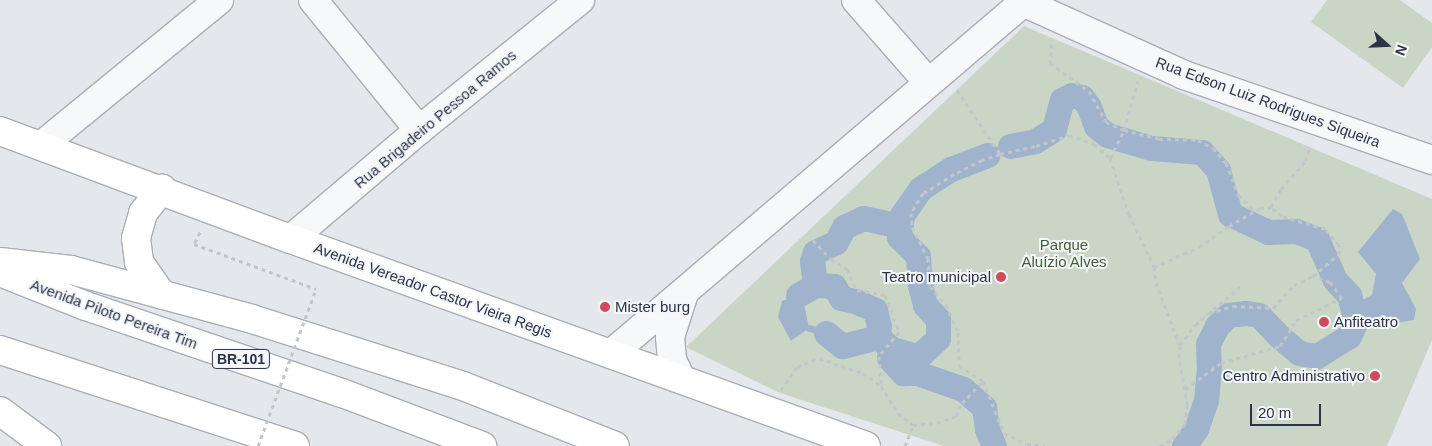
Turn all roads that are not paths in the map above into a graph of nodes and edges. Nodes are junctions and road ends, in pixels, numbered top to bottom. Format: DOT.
graph roads {
  1 [pos="219,0"];
  2 [pos="313,0"];
  3 [pos="580,0"];
  4 [pos="856,0"];
  5 [pos="1025,1"];
  6 [pos="928,82"];
  7 [pos="419,130"];
  8 [pos="0,131"];
  9 [pos="42,145"];
  10 [pos="1432,160"];
  11 [pos="162,189"];
  12 [pos="292,239"];
  13 [pos="0,262"];
  14 [pos="0,272"];
  15 [pos="684,292"];
  16 [pos="162,295"];
  17 [pos="0,350"];
  18 [pos="611,354"];
  19 [pos="681,379"];
  20 [pos="0,411"];
  21 [pos="36,443"];
  22 [pos="295,446"];
  23 [pos="482,446"];
  24 [pos="615,446"];
  25 [pos="866,446"];
  1 -- 9 [label="street"];
  2 -- 7 [label="street"];
  3 -- 7 [label="street, Rua Brigadeiro Pessoa Ramos"];
  4 -- 6 [label="street"];
  5 -- 6 [label="street"];
  5 -- 10 [label="street, Rua Edson Luiz Rodrigues Siqueira"];
  6 -- 15 [label="street"];
  7 -- 12 [label="street, Rua Brigadeiro Pessoa Ramos"];
  8 -- 9 [label="main road, Avenida Vereador Castor Vieira Regis"];
  9 -- 11 [label="main road, Avenida Vereador Castor Vieira Regis"];
  11 -- 12 [label="main road, Avenida Vereador Castor Vieira Regis"];
  11 -- 16 [label="main road"];
  12 -- 18 [label="main road, Avenida Vereador Castor Vieira Regis"];
  13 -- 16 [label="main road"];
  14 -- 23 [label="main road, Avenida Piloto Pereira Tim / BR-101"];
  15 -- 18 [label="street"];
  15 -- 19 [label="street"];
  16 -- 24 [label="main road"];
  17 -- 22 [label="main road"];
  18 -- 19 [label="main road, Avenida Vereador Castor Vieira Regis"];
  19 -- 25 [label="main road, Avenida Vereador Castor Vieira Regis"];
  20 -- 21 [label="main road"];
}
